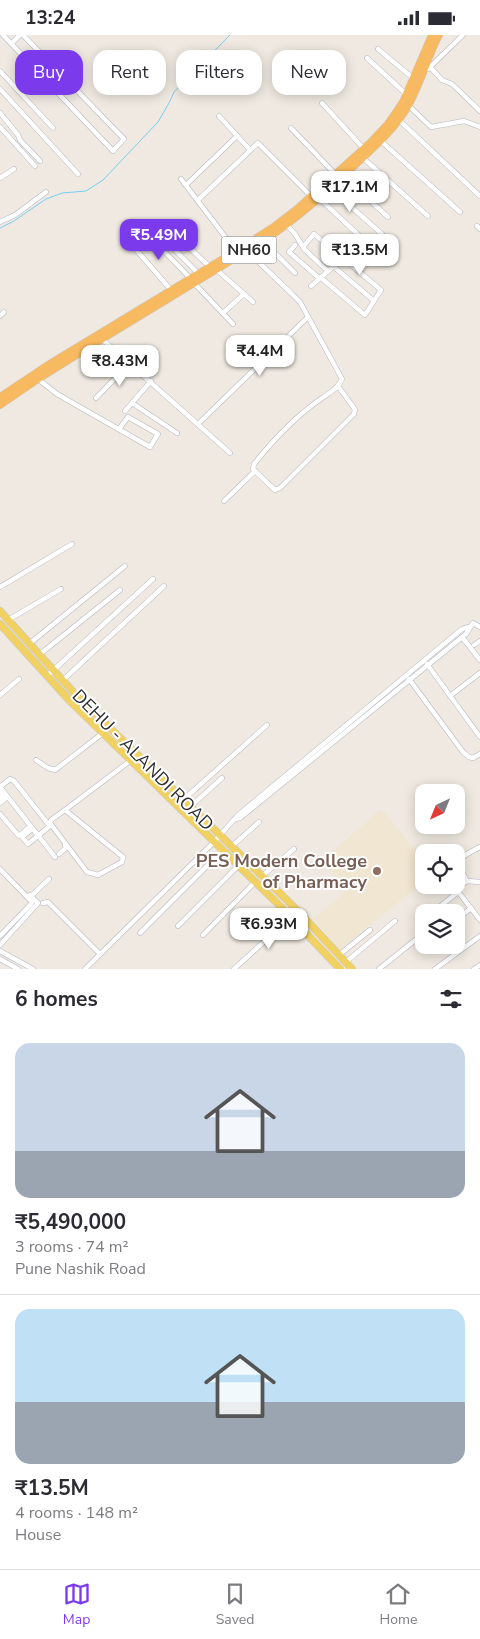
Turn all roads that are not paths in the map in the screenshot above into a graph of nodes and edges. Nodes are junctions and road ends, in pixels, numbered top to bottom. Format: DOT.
graph roads {
  1 [pos="3,35"];
  2 [pos="22,35"];
  3 [pos="432,35"];
  4 [pos="439,35"];
  5 [pos="463,35"];
  6 [pos="11,44"];
  7 [pos="378,49"];
  8 [pos="367,58"];
  9 [pos="430,67"];
  10 [pos="0,71"];
  11 [pos="422,75"];
  12 [pos="414,79"];
  13 [pos="0,89"];
  14 [pos="407,95"];
  15 [pos="322,103"];
  16 [pos="406,104"];
  17 [pos="480,111"];
  18 [pos="0,113"];
  19 [pos="218,116"];
  20 [pos="399,120"];
  21 [pos="0,127"];
  22 [pos="480,127"];
  23 [pos="54,128"];
  24 [pos="291,128"];
  25 [pos="237,136"];
  26 [pos="381,141"];
  27 [pos="364,149"];
  28 [pos="250,150"];
  29 [pos="363,158"];
  30 [pos="40,161"];
  31 [pos="35,166"];
  32 [pos="14,169"];
  33 [pos="78,174"];
  34 [pos="340,176"];
  35 [pos="0,178"];
  36 [pos="181,179"];
  37 [pos="186,185"];
  38 [pos="330,189"];
  39 [pos="46,192"];
  40 [pos="480,195"];
  41 [pos="316,197"];
  42 [pos="198,201"];
  43 [pos="460,212"];
  44 [pos="428,216"];
  45 [pos="388,217"];
  46 [pos="0,222"];
  47 [pos="287,225"];
  48 [pos="382,234"];
  49 [pos="180,239"];
  50 [pos="165,240"];
  51 [pos="263,241"];
  52 [pos="367,243"];
  53 [pos="132,245"];
  54 [pos="295,245"];
  55 [pos="159,246"];
  56 [pos="303,247"];
  57 [pos="236,251"];
  58 [pos="248,251"];
  59 [pos="343,258"];
  60 [pos="333,267"];
  61 [pos="214,268"];
  62 [pos="328,271"];
  63 [pos="295,273"];
  64 [pos="199,274"];
  65 [pos="320,277"];
  66 [pos="192,281"];
  67 [pos="311,286"];
  68 [pos="171,290"];
  69 [pos="244,294"];
  70 [pos="374,301"];
  71 [pos="253,302"];
  72 [pos="223,313"];
  73 [pos="308,317"];
  74 [pos="234,324"];
  75 [pos="102,339"];
  76 [pos="130,363"];
  77 [pos="38,379"];
  78 [pos="151,381"];
  79 [pos="338,386"];
  80 [pos="1,399"];
  81 [pos="96,399"];
  82 [pos="132,403"];
  83 [pos="125,411"];
  84 [pos="198,424"];
  85 [pos="119,429"];
  86 [pos="177,433"];
  87 [pos="230,453"];
  88 [pos="255,471"];
  89 [pos="224,501"];
  90 [pos="72,544"];
  91 [pos="126,566"];
  92 [pos="153,579"];
  93 [pos="164,586"];
  94 [pos="0,587"];
  95 [pos="61,589"];
  96 [pos="120,589"];
  97 [pos="0,611"];
  98 [pos="8,620"];
  99 [pos="0,624"];
  100 [pos="469,627"];
  101 [pos="480,627"];
  102 [pos="462,637"];
  103 [pos="480,641"];
  104 [pos="29,644"];
  105 [pos="474,645"];
  106 [pos="39,655"];
  107 [pos="480,660"];
  108 [pos="426,663"];
  109 [pos="49,673"];
  110 [pos="480,673"];
  111 [pos="19,679"];
  112 [pos="62,681"];
  113 [pos="411,681"];
  114 [pos="0,695"];
  115 [pos="450,696"];
  116 [pos="267,725"];
  117 [pos="103,733"];
  118 [pos="480,737"];
  119 [pos="479,756"];
  120 [pos="36,759"];
  121 [pos="130,761"];
  122 [pos="222,778"];
  123 [pos="0,787"];
  124 [pos="0,792"];
  125 [pos="7,797"];
  126 [pos="0,798"];
  127 [pos="259,799"];
  128 [pos="182,800"];
  129 [pos="0,803"];
  130 [pos="190,807"];
  131 [pos="65,810"];
  132 [pos="0,815"];
  133 [pos="259,822"];
  134 [pos="50,826"];
  135 [pos="31,828"];
  136 [pos="38,836"];
  137 [pos="220,836"];
  138 [pos="214,842"];
  139 [pos="231,847"];
  140 [pos="480,847"];
  141 [pos="294,849"];
  142 [pos="222,851"];
  143 [pos="238,866"];
  144 [pos="0,869"];
  145 [pos="4,874"];
  146 [pos="261,877"];
  147 [pos="0,878"];
  148 [pos="49,879"];
  149 [pos="467,881"];
  150 [pos="254,882"];
  151 [pos="480,882"];
  152 [pos="451,894"];
  153 [pos="460,894"];
  154 [pos="43,903"];
  155 [pos="441,904"];
  156 [pos="470,908"];
  157 [pos="465,912"];
  158 [pos="291,917"];
  159 [pos="480,920"];
  160 [pos="395,921"];
  161 [pos="178,926"];
  162 [pos="370,930"];
  163 [pos="140,933"];
  164 [pos="203,935"];
  165 [pos="0,936"];
  166 [pos="480,936"];
  167 [pos="415,940"];
  168 [pos="0,945"];
  169 [pos="2,952"];
  170 [pos="100,954"];
  171 [pos="339,955"];
  172 [pos="0,959"];
  173 [pos="346,962"];
  174 [pos="480,965"];
  175 [pos="18,969"];
  176 [pos="33,969"];
  177 [pos="86,969"];
  178 [pos="234,969"];
  179 [pos="340,969"];
  180 [pos="352,969"];
  181 [pos="379,969"];
  182 [pos="435,969"];
  183 [pos="474,969"];
  1 -- 6 [label="street"];
  2 -- 6 [label="street"];
  2 -- 6 [label="street"];
  3 -- 12 [label="highway, NH60"];
  4 -- 11 [label="highway, NH60"];
  5 -- 9 [label="street"];
  7 -- 12 [label="street"];
  8 -- 14 [label="street"];
  9 -- 11 [label="street"];
  9 -- 17 [label="street"];
  10 -- 23 [label="street"];
  11 -- 16 [label="highway, NH60"];
  12 -- 14 [label="highway, NH60"];
  13 -- 33 [label="street"];
  14 -- 16 [label="highway, NH60"];
  15 -- 27 [label="street"];
  16 -- 20 [label="highway, NH60"];
  16 -- 22 [label="street"];
  16 -- 27 [label="highway, NH60"];
  18 -- 30 [label="street"];
  19 -- 25 [label="street"];
  20 -- 26 [label="highway, NH60"];
  20 -- 40 [label="street"];
  21 -- 31 [label="street"];
  24 -- 34 [label="street"];
  25 -- 28 [label="street"];
  25 -- 37 [label="street"];
  26 -- 29 [label="highway, NH60"];
  26 -- 43 [label="street"];
  27 -- 34 [label="highway, NH60"];
  28 -- 41 [label="street"];
  28 -- 42 [label="street"];
  29 -- 34 [label="highway, NH60"];
  29 -- 44 [label="street"];
  32 -- 35 [label="street"];
  34 -- 38 [label="highway, NH60"];
  34 -- 41 [label="highway, NH60"];
  34 -- 45 [label="street"];
  36 -- 37 [label="street"];
  37 -- 42 [label="street"];
  38 -- 41 [label="highway, NH60"];
  38 -- 48 [label="street"];
  39 -- 46 [label="street"];
  41 -- 47 [label="highway, NH60"];
  41 -- 52 [label="street"];
  41 -- 57 [label="highway, NH60"];
  42 -- 57 [label="street"];
  47 -- 51 [label="highway, NH60"];
  47 -- 56 [label="street"];
  49 -- 61 [label="street"];
  50 -- 64 [label="street"];
  51 -- 58 [label="highway, NH60"];
  51 -- 63 [label="street"];
  53 -- 68 [label="street"];
  54 -- 65 [label="street"];
  55 -- 66 [label="street"];
  56 -- 59 [label="street"];
  56 -- 62 [label="street"];
  57 -- 61 [label="highway, NH60"];
  58 -- 61 [label="highway, NH60"];
  58 -- 73 [label="street"];
  59 -- 60 [label="street"];
  59 -- 70 [label="street"];
  60 -- 62 [label="street"];
  60 -- 70 [label="street"];
  61 -- 64 [label="highway, NH60"];
  61 -- 66 [label="highway, NH60"];
  61 -- 69 [label="street"];
  62 -- 65 [label="street"];
  64 -- 66 [label="highway, NH60"];
  65 -- 67 [label="street"];
  65 -- 70 [label="street"];
  66 -- 68 [label="highway, NH60"];
  66 -- 72 [label="street"];
  66 -- 75 [label="highway, NH60"];
  68 -- 80 [label="highway, NH60"];
  69 -- 71 [label="street"];
  69 -- 72 [label="street"];
  72 -- 74 [label="street"];
  73 -- 79 [label="street"];
  73 -- 84 [label="street"];
  75 -- 76 [label="street"];
  75 -- 77 [label="highway, NH60"];
  76 -- 78 [label="street"];
  76 -- 81 [label="street"];
  77 -- 80 [label="highway, NH60"];
  77 -- 85 [label="street"];
  78 -- 82 [label="street"];
  78 -- 84 [label="street"];
  79 -- 88 [label="street"];
  79 -- 88 [label="street"];
  82 -- 83 [label="street"];
  82 -- 86 [label="street"];
  84 -- 87 [label="street"];
  85 -- 85 [label="street"];
  88 -- 89 [label="street"];
  90 -- 94 [label="street"];
  91 -- 104 [label="street"];
  92 -- 109 [label="street"];
  93 -- 112 [label="street"];
  95 -- 98 [label="street"];
  96 -- 106 [label="street"];
  97 -- 98 [label="main road, DEHU - ALANDI ROAD"];
  98 -- 104 [label="main road, DEHU - ALANDI ROAD"];
  99 -- 109 [label="main road, DEHU - ALANDI ROAD"];
  100 -- 101 [label="street"];
  100 -- 102 [label="street"];
  100 -- 108 [label="street"];
  102 -- 107 [label="street"];
  102 -- 108 [label="street"];
  103 -- 105 [label="street"];
  104 -- 106 [label="main road, DEHU - ALANDI ROAD"];
  106 -- 109 [label="main road, DEHU - ALANDI ROAD"];
  108 -- 113 [label="street"];
  108 -- 115 [label="street"];
  108 -- 127 [label="street"];
  109 -- 112 [label="main road, DEHU - ALANDI ROAD"];
  109 -- 117 [label="main road, DEHU - ALANDI ROAD"];
  110 -- 115 [label="street"];
  111 -- 114 [label="street"];
  112 -- 128 [label="main road, DEHU - ALANDI ROAD"];
  113 -- 119 [label="street"];
  113 -- 127 [label="street"];
  115 -- 118 [label="street"];
  116 -- 128 [label="street"];
  117 -- 120 [label="street"];
  117 -- 121 [label="main road, DEHU - ALANDI ROAD"];
  121 -- 131 [label="street"];
  121 -- 138 [label="main road, DEHU - ALANDI ROAD"];
  122 -- 130 [label="street"];
  123 -- 125 [label="street"];
  123 -- 134 [label="street"];
  124 -- 126 [label="street"];
  125 -- 129 [label="street"];
  125 -- 135 [label="street"];
  127 -- 137 [label="street"];
  128 -- 130 [label="main road, DEHU - ALANDI ROAD"];
  130 -- 137 [label="main road, DEHU - ALANDI ROAD"];
  131 -- 131 [label="street"];
  132 -- 135 [label="street"];
  133 -- 139 [label="street"];
  134 -- 136 [label="street"];
  134 -- 136 [label="street"];
  135 -- 136 [label="street"];
  135 -- 136 [label="street"];
  137 -- 138 [label="street"];
  137 -- 139 [label="main road, DEHU - ALANDI ROAD"];
  138 -- 142 [label="main road, DEHU - ALANDI ROAD"];
  138 -- 170 [label="street"];
  139 -- 146 [label="main road, DEHU - ALANDI ROAD"];
  140 -- 149 [label="street"];
  141 -- 146 [label="street"];
  142 -- 143 [label="main road, DEHU - ALANDI ROAD"];
  142 -- 163 [label="street"];
  143 -- 150 [label="main road, DEHU - ALANDI ROAD"];
  143 -- 161 [label="street"];
  144 -- 145 [label="street"];
  145 -- 147 [label="street"];
  145 -- 165 [label="street"];
  146 -- 171 [label="main road, DEHU - ALANDI ROAD"];
  148 -- 168 [label="street"];
  149 -- 151 [label="street"];
  150 -- 158 [label="main road, DEHU - ALANDI ROAD"];
  150 -- 164 [label="street"];
  152 -- 155 [label="street"];
  153 -- 156 [label="street"];
  154 -- 170 [label="street"];
  156 -- 157 [label="street"];
  156 -- 159 [label="street"];
  158 -- 178 [label="street"];
  158 -- 179 [label="main road, DEHU - ALANDI ROAD"];
  160 -- 173 [label="street"];
  162 -- 171 [label="street"];
  166 -- 182 [label="street"];
  167 -- 181 [label="street"];
  169 -- 172 [label="street"];
  169 -- 176 [label="street"];
  170 -- 177 [label="street"];
  171 -- 173 [label="main road, DEHU - ALANDI ROAD"];
  172 -- 175 [label="street"];
  173 -- 180 [label="main road, DEHU - ALANDI ROAD"];
  174 -- 183 [label="street"];
}
